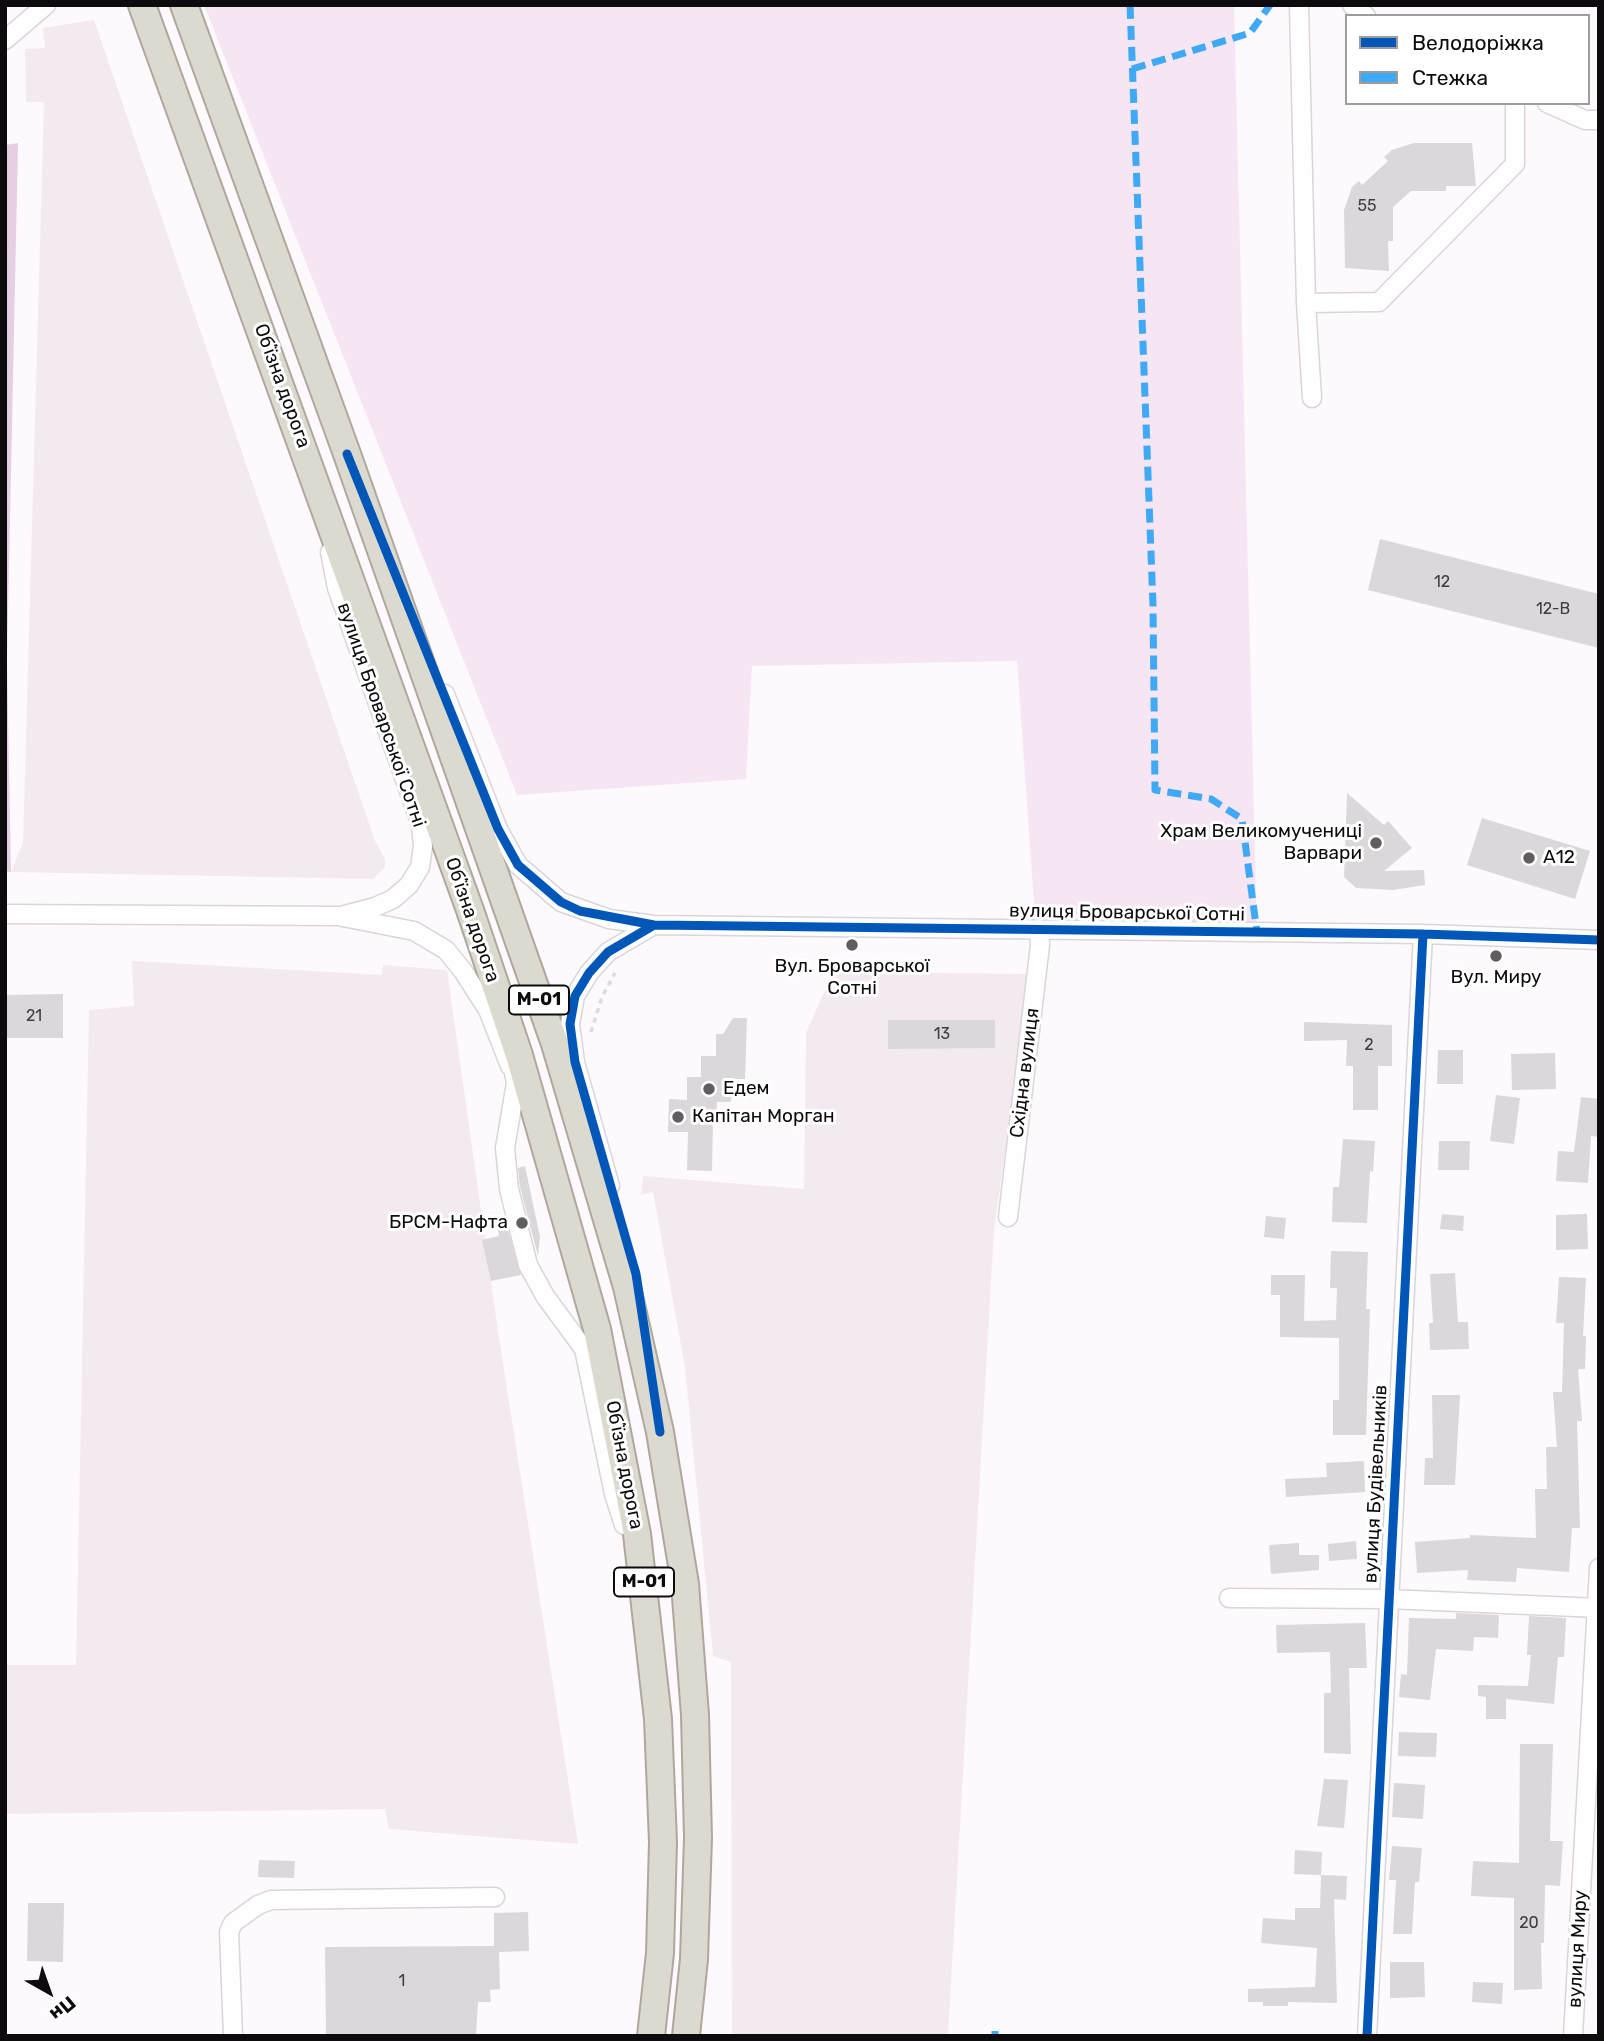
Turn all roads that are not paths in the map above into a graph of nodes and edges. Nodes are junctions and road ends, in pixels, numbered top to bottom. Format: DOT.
graph roads {
  1 [pos="46,5"];
  2 [pos="142,5"];
  3 [pos="184,5"];
  4 [pos="1299,5"];
  5 [pos="5,40"];
  6 [pos="1515,105"];
  7 [pos="1551,105"];
  8 [pos="1599,120"];
  9 [pos="1306,303"];
  10 [pos="1312,398"];
  11 [pos="347,454"];
  12 [pos="311,466"];
  13 [pos="5,914"];
  14 [pos="338,916"];
  15 [pos="654,925"];
  16 [pos="1039,929"];
  17 [pos="1423,934"];
  18 [pos="1599,940"];
  19 [pos="502,1006"];
  20 [pos="516,1083"];
  21 [pos="541,1129"];
  22 [pos="1008,1217"];
  23 [pos="660,1432"];
  24 [pos="1599,1568"];
  25 [pos="645,1588"];
  26 [pos="1229,1598"];
  27 [pos="1388,1599"];
  28 [pos="1598,1608"];
  29 [pos="495,1897"];
  30 [pos="233,2036"];
  31 [pos="651,2036"];
  32 [pos="686,2036"];
  33 [pos="1367,2036"];
  34 [pos="1573,2036"];
  1 -- 5 [label="street"];
  2 -- 12 [label="highway, Обʼїзна дорога / М-01"];
  3 -- 11 [label="highway, Обʼїзна дорога / М-01"];
  4 -- 9 [label="street"];
  6 -- 9 [label="street"];
  7 -- 8 [label="street"];
  9 -- 10 [label="street"];
  11 -- 15 [label="street, вулиця Броварської Сотні"];
  11 -- 23 [label="highway, Обʼїзна дорога / М-01"];
  12 -- 14 [label="street, вулиця Броварської Сотні"];
  12 -- 19 [label="highway, Обʼїзна дорога / М-01"];
  13 -- 14 [label="street, вулиця Броварської Сотні"];
  14 -- 20 [label="street, вулиця Броварської Сотні"];
  15 -- 16 [label="street, вулиця Броварської Сотні"];
  15 -- 23 [label="street"];
  16 -- 17 [label="street, вулиця Броварської Сотні"];
  16 -- 22 [label="street, Східна вулиця"];
  17 -- 18 [label="street, вулиця Броварської Сотні"];
  17 -- 27 [label="street, вулиця Будівельників"];
  19 -- 20 [label="street"];
  19 -- 21 [label="highway, Обʼїзна дорога / М-01"];
  20 -- 21 [label="street, вулиця Броварської Сотні"];
  20 -- 25 [label="street"];
  21 -- 25 [label="highway, Обʼїзна дорога / М-01"];
  23 -- 32 [label="highway, Обʼїзна дорога / М-01"];
  24 -- 28 [label="street, вулиця Миру"];
  25 -- 31 [label="highway, Обʼїзна дорога / М-01"];
  26 -- 27 [label="street"];
  27 -- 28 [label="street"];
  27 -- 33 [label="street, вулиця Будівельників"];
  28 -- 34 [label="street, вулиця Миру"];
  29 -- 30 [label="street"];
}
